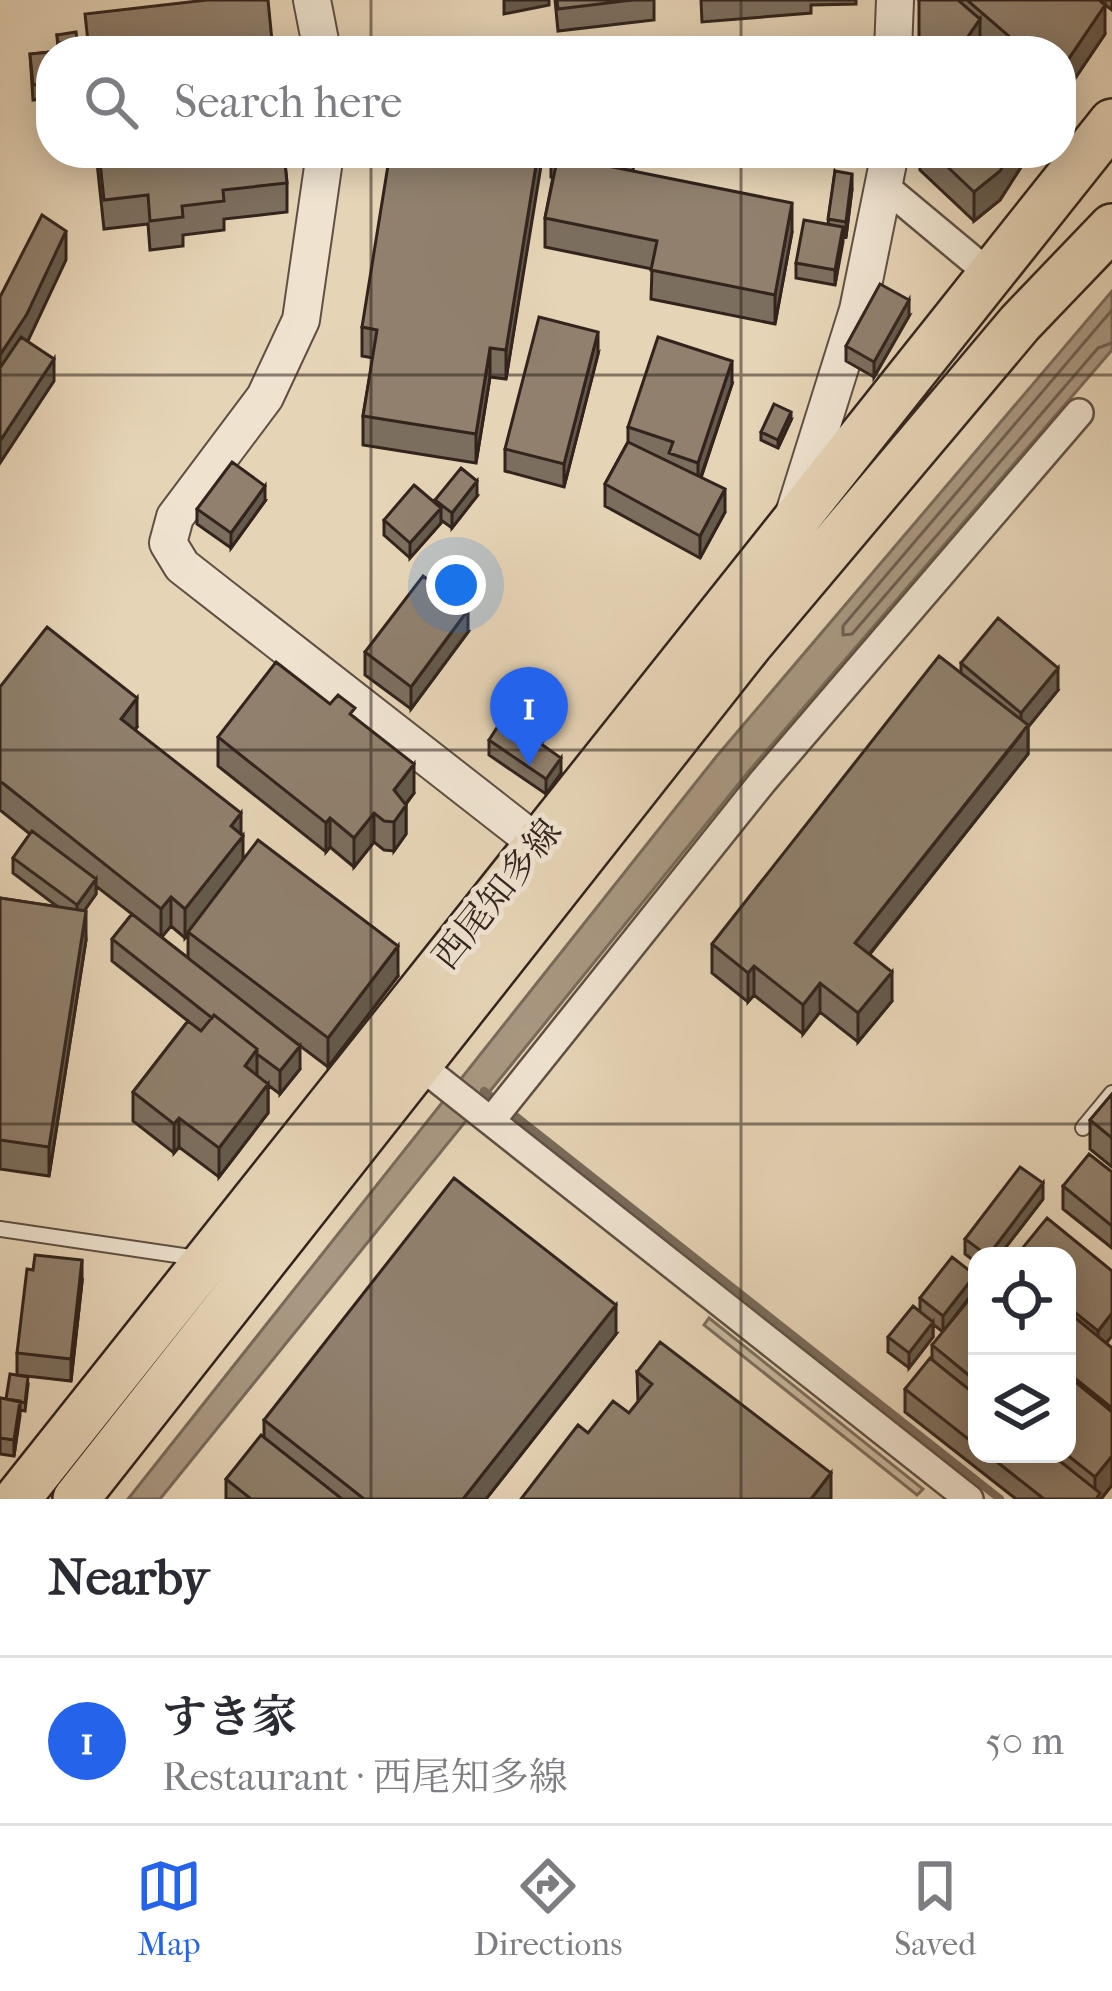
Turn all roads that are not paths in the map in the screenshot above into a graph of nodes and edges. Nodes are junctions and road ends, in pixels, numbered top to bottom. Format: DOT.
graph roads {
  1 [pos="312,0"];
  2 [pos="895,0"];
  3 [pos="319,36"];
  4 [pos="894,36"];
  5 [pos="1106,135"];
  6 [pos="323,168"];
  7 [pos="886,169"];
  8 [pos="1112,226"];
  9 [pos="992,276"];
  10 [pos="1079,413"];
  11 [pos="791,523"];
  12 [pos="554,856"];
  13 [pos="429,1073"];
  14 [pos="1112,1093"];
  15 [pos="484,1115"];
  16 [pos="1083,1128"];
  17 [pos="0,1229"];
  18 [pos="206,1260"];
  19 [pos="964,1498"];
  20 [pos="17,1499"];
  21 [pos="76,1499"];
  1 -- 3 [label="street"];
  2 -- 4 [label="street"];
  5 -- 9 [label="main road, 西尾知多線"];
  6 -- 12 [label="street"];
  7 -- 9 [label="street"];
  7 -- 11 [label="street"];
  8 -- 12 [label="main road, 西尾知多線"];
  9 -- 11 [label="main road, 西尾知多線"];
  10 -- 15 [label="street"];
  11 -- 12 [label="main road, 西尾知多線"];
  12 -- 13 [label="main road, 西尾知多線"];
  12 -- 18 [label="main road, 西尾知多線"];
  13 -- 15 [label="street"];
  13 -- 21 [label="main road, 西尾知多線"];
  14 -- 16 [label="lane"];
  15 -- 19 [label="street"];
  17 -- 18 [label="lane"];
  18 -- 20 [label="main road, 西尾知多線"];
}
